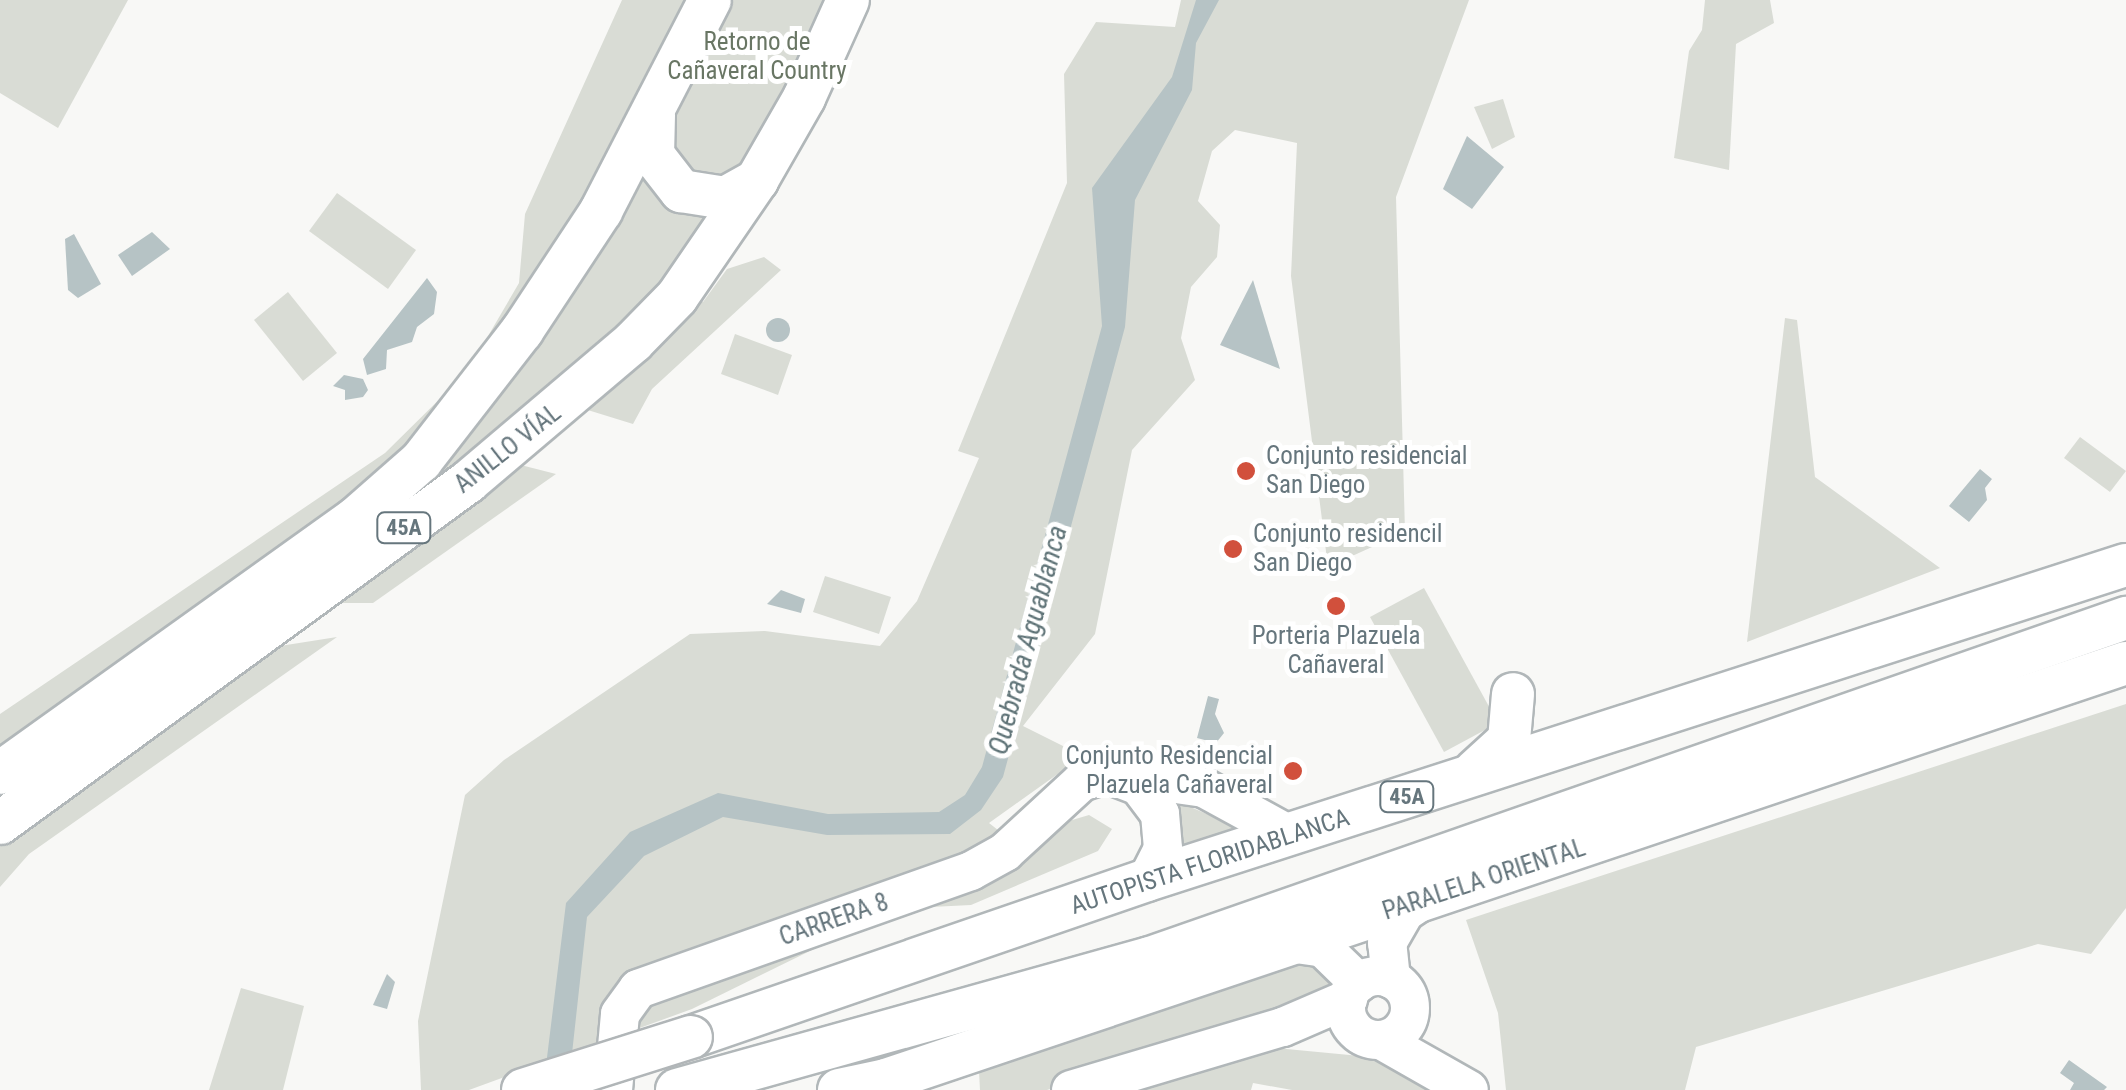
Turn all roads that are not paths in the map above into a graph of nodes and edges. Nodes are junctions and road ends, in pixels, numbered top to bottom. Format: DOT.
graph roads {
  1 [pos="710,0"];
  2 [pos="848,0"];
  3 [pos="656,110"];
  4 [pos="757,180"];
  5 [pos="2126,566"];
  6 [pos="1895,612"];
  7 [pos="2126,618"];
  8 [pos="2126,662"];
  9 [pos="1820,664"];
  10 [pos="1513,694"];
  11 [pos="0,773"];
  12 [pos="1106,774"];
  13 [pos="1460,780"];
  14 [pos="0,823"];
  15 [pos="1290,835"];
  16 [pos="1147,880"];
  17 [pos="1420,902"];
  18 [pos="1290,943"];
  19 [pos="1377,992"];
  20 [pos="1283,1026"];
  21 [pos="1375,1039"];
  22 [pos="1459,1082"];
  23 [pos="687,1087"];
  24 [pos="524,1090"];
  25 [pos="613,1090"];
  26 [pos="839,1090"];
  27 [pos="1071,1090"];
  1 -- 3 [label="highway, ANILLO VÍAL / 45A"];
  2 -- 4 [label="highway, ANILLO VÍAL / 45A"];
  3 -- 4 [label="highway"];
  3 -- 11 [label="highway, ANILLO VÍAL / 45A"];
  4 -- 14 [label="highway, ANILLO VÍAL / 45A"];
  5 -- 9 [label="highway, AUTOPISTA FLORIDABLANCA / 45A"];
  6 -- 9 [label="highway"];
  7 -- 23 [label="highway"];
  8 -- 17 [label="highway, PARALELA ORIENTAL"];
  9 -- 13 [label="highway, AUTOPISTA FLORIDABLANCA / 45A"];
  10 -- 13 [label="highway"];
  12 -- 15 [label="main road"];
  12 -- 16 [label="main road"];
  12 -- 25 [label="main road, CARRERA 8"];
  13 -- 15 [label="highway, AUTOPISTA FLORIDABLANCA / 45A"];
  15 -- 16 [label="highway, AUTOPISTA FLORIDABLANCA / 45A"];
  16 -- 24 [label="highway, AUTOPISTA FLORIDABLANCA / 45A, bridge"];
  17 -- 18 [label="highway, PARALELA ORIENTAL"];
  17 -- 19 [label="main road"];
  18 -- 19 [label="main road"];
  18 -- 26 [label="highway, PARALELA ORIENTAL"];
  19 -- 20 [label="main road"];
  19 -- 21 [label="main road"];
  19 -- 21 [label="main road"];
  19 -- 22 [label="main road"];
  20 -- 21 [label="main road"];
  20 -- 27 [label="main road"];
  21 -- 22 [label="main road"];
}
